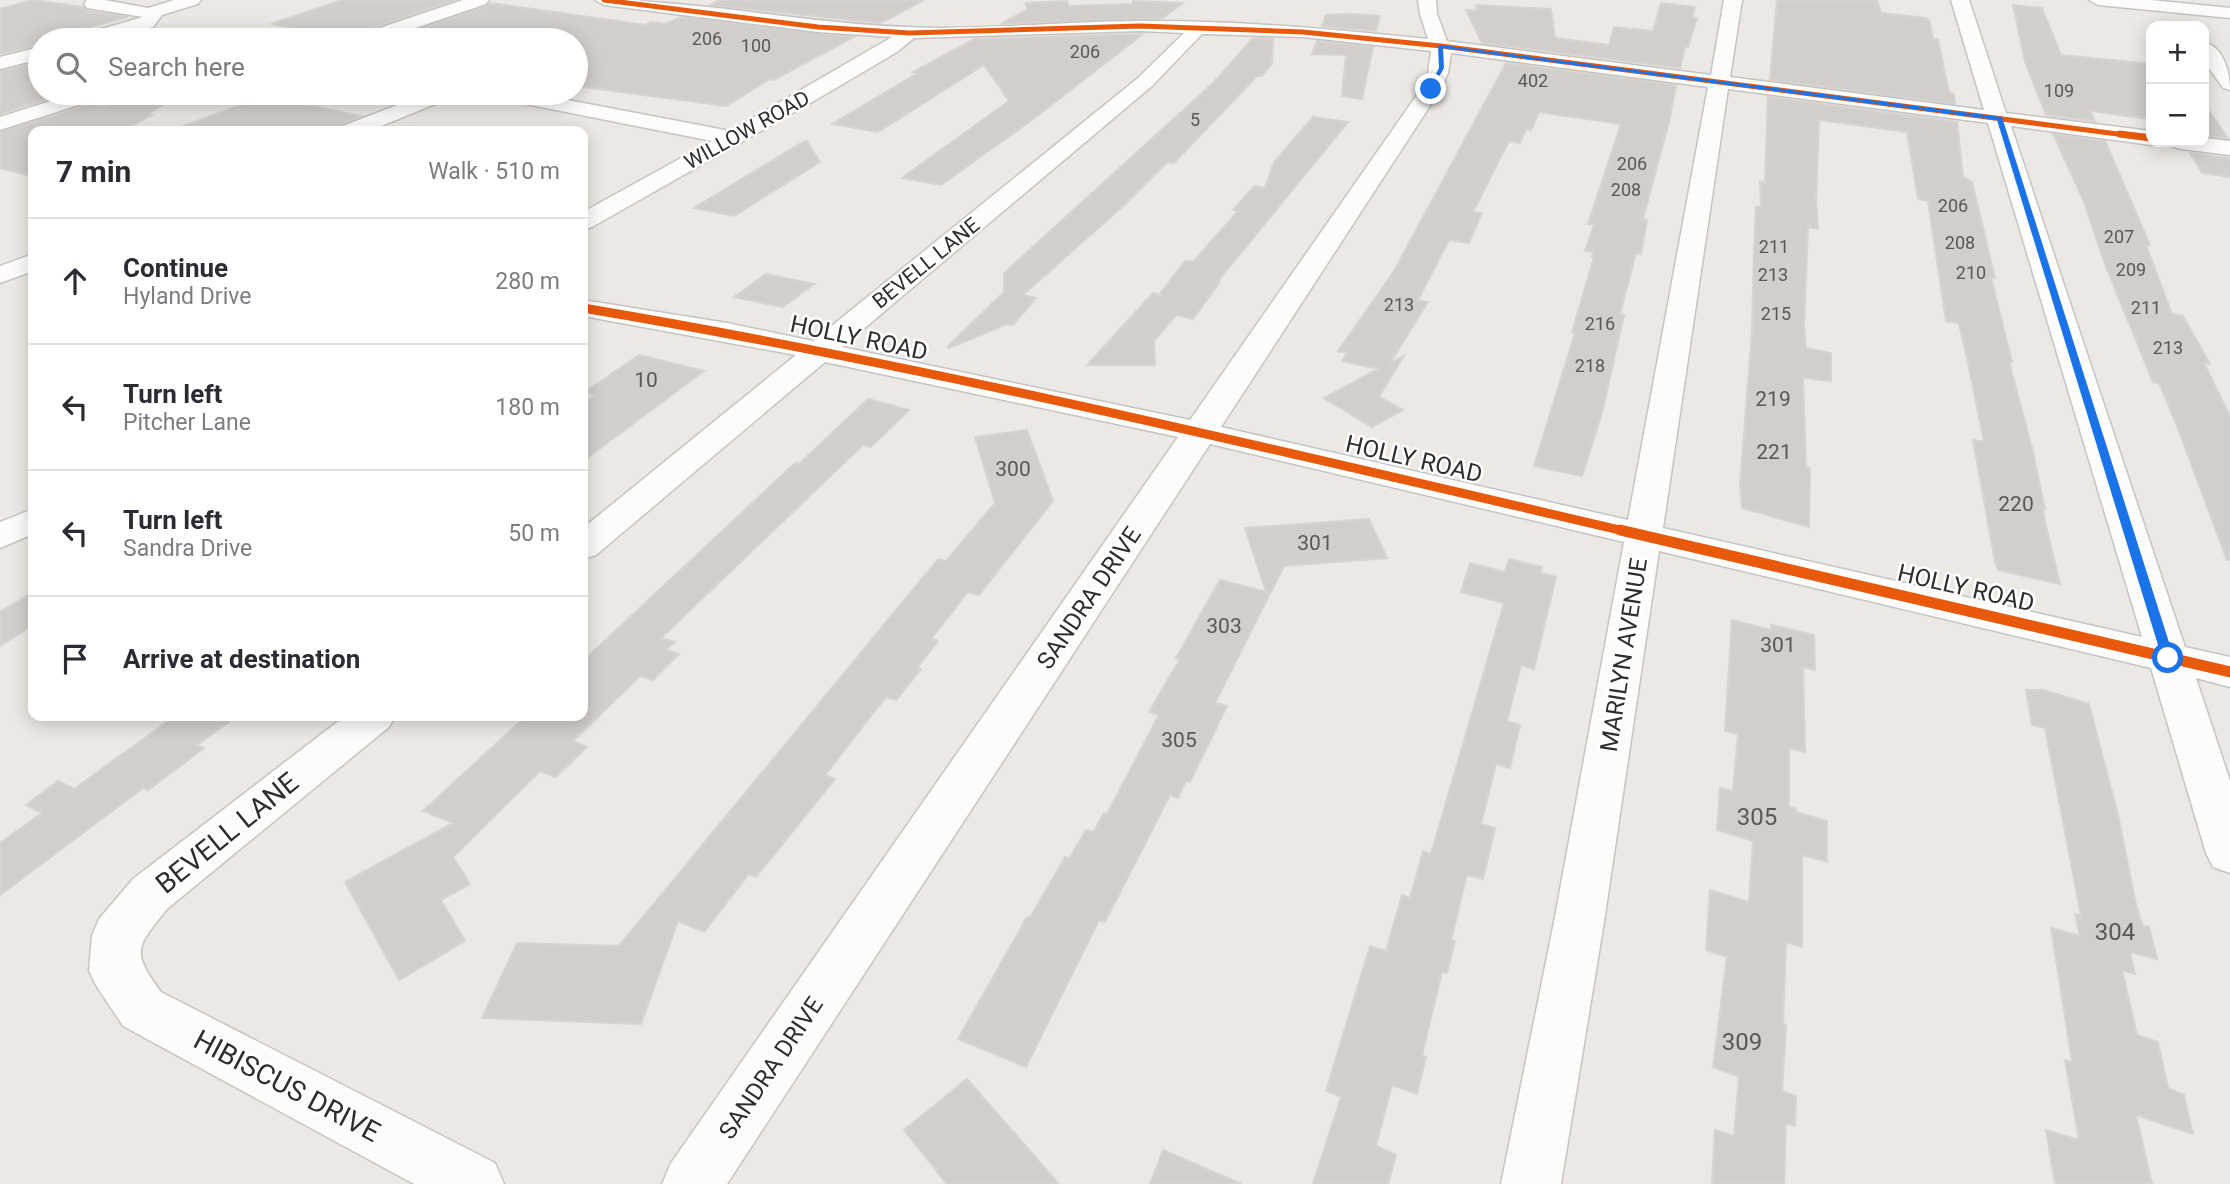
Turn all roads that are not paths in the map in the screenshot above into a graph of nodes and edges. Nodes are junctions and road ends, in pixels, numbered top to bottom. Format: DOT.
graph roads {
  1 [pos="96,0"];
  2 [pos="192,0"];
  3 [pos="480,0"];
  4 [pos="604,0"];
  5 [pos="1427,0"];
  6 [pos="1733,0"];
  7 [pos="1960,0"];
  8 [pos="2098,0"];
  9 [pos="782,5"];
  10 [pos="2185,11"];
  11 [pos="149,13"];
  12 [pos="2230,13"];
  13 [pos="751,19"];
  14 [pos="1198,26"];
  15 [pos="128,28"];
  16 [pos="398,28"];
  17 [pos="909,33"];
  18 [pos="1441,46"];
  19 [pos="28,55"];
  20 [pos="2209,55"];
  21 [pos="0,62"];
  22 [pos="1720,83"];
  23 [pos="2230,84"];
  24 [pos="59,105"];
  25 [pos="415,105"];
  26 [pos="562,105"];
  27 [pos="1999,118"];
  28 [pos="0,124"];
  29 [pos="363,126"];
  30 [pos="2146,137"];
  31 [pos="733,138"];
  32 [pos="2209,145"];
  33 [pos="2230,148"];
  34 [pos="588,219"];
  35 [pos="28,264"];
  36 [pos="0,275"];
  37 [pos="28,282"];
  38 [pos="0,284"];
  39 [pos="588,309"];
  40 [pos="819,351"];
  41 [pos="1201,432"];
  42 [pos="28,523"];
  43 [pos="1644,534"];
  44 [pos="0,537"];
  45 [pos="588,543"];
  46 [pos="2168,658"];
  47 [pos="2230,672"];
  48 [pos="368,721"];
  49 [pos="2230,853"];
  50 [pos="114,971"];
  51 [pos="474,1184"];
  52 [pos="692,1184"];
  53 [pos="1531,1184"];
  1 -- 11 [label="street"];
  2 -- 11 [label="street"];
  3 -- 16 [label="street"];
  4 -- 13 [label="street"];
  5 -- 18 [label="street, SANDRA DRIVE"];
  6 -- 22 [label="street, MARILYN AVENUE"];
  7 -- 27 [label="street"];
  8 -- 10 [label="street"];
  9 -- 13 [label="street"];
  10 -- 12 [label="street"];
  11 -- 15 [label="street"];
  13 -- 17 [label="street"];
  14 -- 17 [label="street"];
  14 -- 18 [label="street"];
  14 -- 40 [label="street, BEVELL LANE"];
  17 -- 31 [label="street, WILLOW ROAD"];
  18 -- 22 [label="street"];
  18 -- 41 [label="street, SANDRA DRIVE"];
  19 -- 21 [label="street"];
  20 -- 23 [label="street"];
  22 -- 27 [label="street"];
  22 -- 43 [label="street, MARILYN AVENUE"];
  24 -- 28 [label="street"];
  25 -- 29 [label="street"];
  26 -- 31 [label="street"];
  27 -- 30 [label="street"];
  27 -- 46 [label="street"];
  31 -- 34 [label="street, WILLOW ROAD"];
  32 -- 33 [label="street"];
  35 -- 36 [label="street"];
  37 -- 38 [label="street"];
  39 -- 40 [label="street, HOLLY ROAD"];
  40 -- 41 [label="street, HOLLY ROAD"];
  40 -- 45 [label="street, BEVELL LANE"];
  41 -- 43 [label="street, HOLLY ROAD"];
  41 -- 52 [label="street, SANDRA DRIVE"];
  42 -- 44 [label="street"];
  43 -- 46 [label="street, HOLLY ROAD"];
  43 -- 53 [label="street, MARILYN AVENUE"];
  46 -- 47 [label="street, HOLLY ROAD"];
  46 -- 49 [label="street"];
  48 -- 50 [label="street, BEVELL LANE"];
  50 -- 51 [label="street, HIBISCUS DRIVE"];
}
